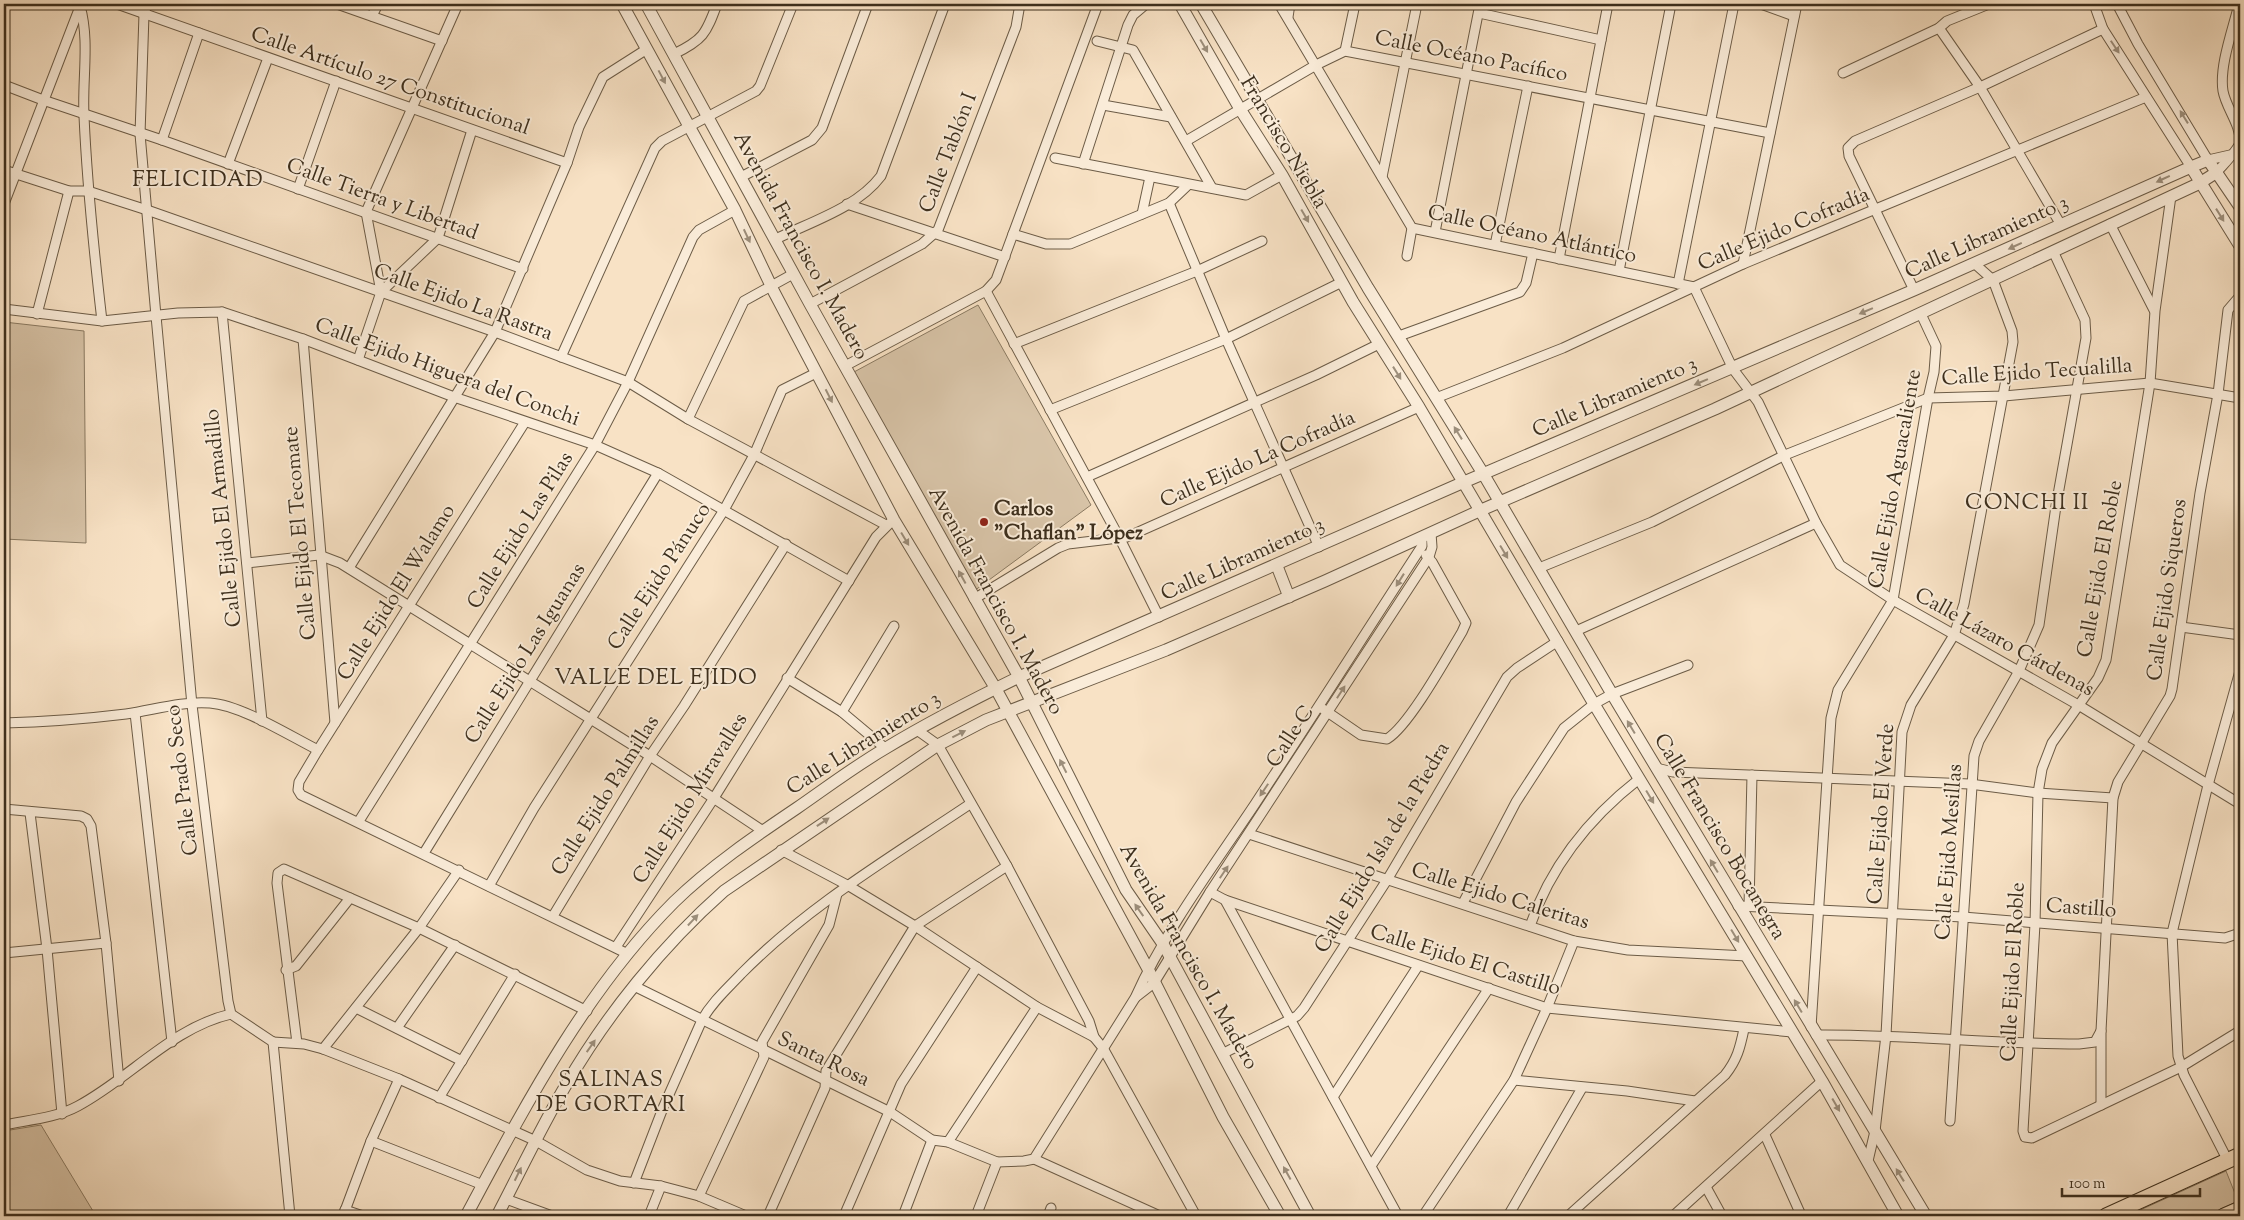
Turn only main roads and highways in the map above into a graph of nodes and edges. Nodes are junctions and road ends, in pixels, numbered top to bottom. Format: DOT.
graph roads {
  1 [pos="2234,1158"];
  2 [pos="2240,1209"];
  3 [pos="2106,1216"];
  4 [pos="2224,1216"];
  1 -- 3 [label="main road"];
  2 -- 4 [label="main road"];
}
